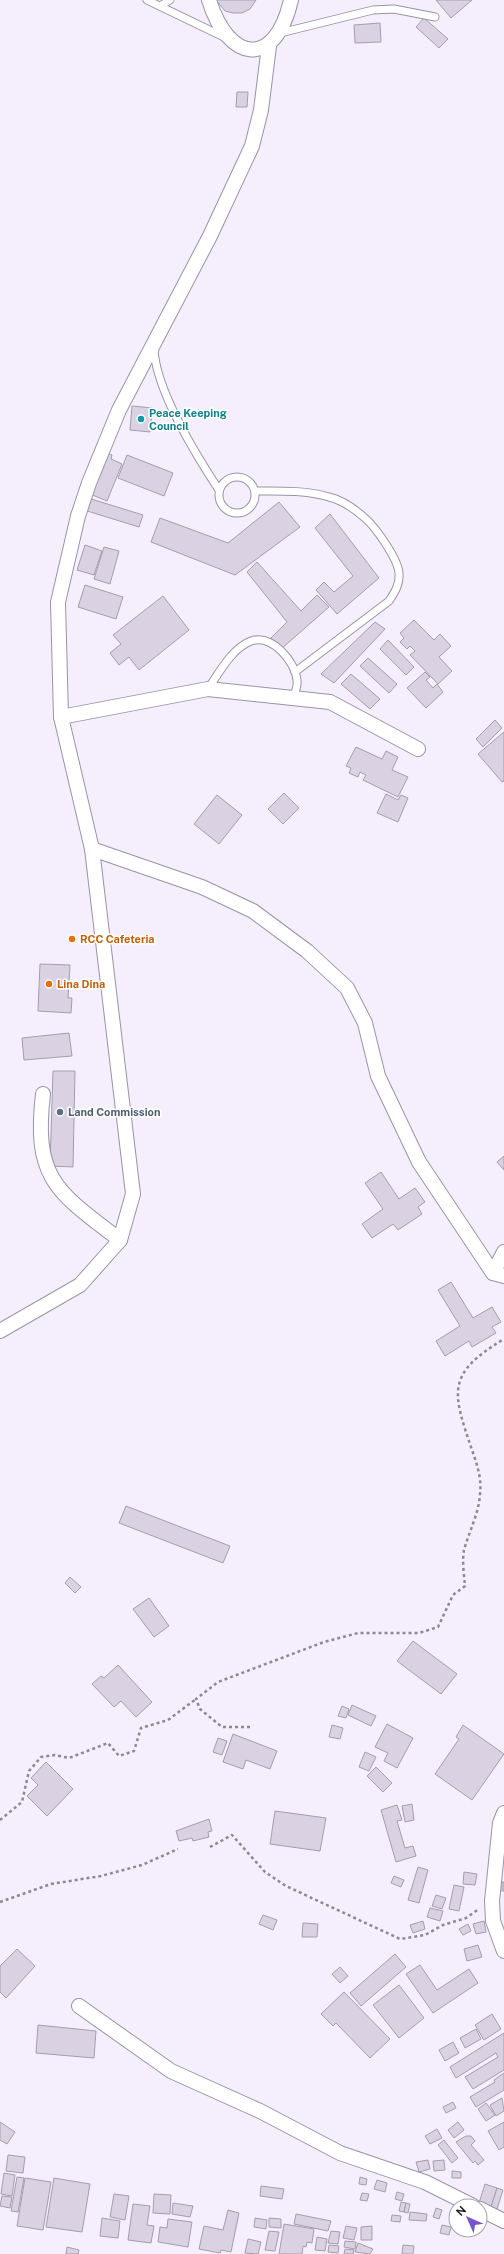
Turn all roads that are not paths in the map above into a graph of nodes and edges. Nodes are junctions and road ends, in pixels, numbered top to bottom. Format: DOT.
graph roads {
  1 [pos="147,0"];
  2 [pos="170,0"];
  3 [pos="209,0"];
  4 [pos="291,0"];
  5 [pos="160,6"];
  6 [pos="435,17"];
  7 [pos="280,33"];
  8 [pos="229,39"];
  9 [pos="269,46"];
  10 [pos="154,346"];
  11 [pos="219,490"];
  12 [pos="255,491"];
  13 [pos="295,672"];
  14 [pos="208,689"];
  15 [pos="293,698"];
  16 [pos="60,717"];
  17 [pos="418,749"];
  18 [pos="92,849"];
  19 [pos="43,1094"];
  20 [pos="120,1240"];
  21 [pos="504,1252"];
  22 [pos="498,1274"];
  23 [pos="0,1332"];
  24 [pos="504,1813"];
  25 [pos="504,1951"];
  26 [pos="79,2006"];
  27 [pos="457,2198"];
  28 [pos="488,2213"];
  29 [pos="504,2221"];
  1 -- 5 [label="lane"];
  2 -- 5 [label="lane"];
  3 -- 8 [label="street"];
  4 -- 7 [label="street"];
  5 -- 8 [label="lane"];
  6 -- 7 [label="lane"];
  7 -- 9 [label="street"];
  8 -- 9 [label="street"];
  9 -- 10 [label="street"];
  10 -- 11 [label="lane"];
  10 -- 16 [label="street"];
  11 -- 12 [label="lane"];
  11 -- 12 [label="lane"];
  12 -- 13 [label="lane"];
  13 -- 14 [label="lane"];
  13 -- 15 [label="lane"];
  14 -- 15 [label="street"];
  14 -- 16 [label="street"];
  15 -- 17 [label="street"];
  16 -- 18 [label="street"];
  18 -- 20 [label="street"];
  18 -- 22 [label="street"];
  19 -- 20 [label="street"];
  20 -- 23 [label="street"];
  21 -- 22 [label="street"];
  24 -- 25 [label="street"];
  26 -- 27 [label="street"];
  28 -- 29 [label="street"];
}
